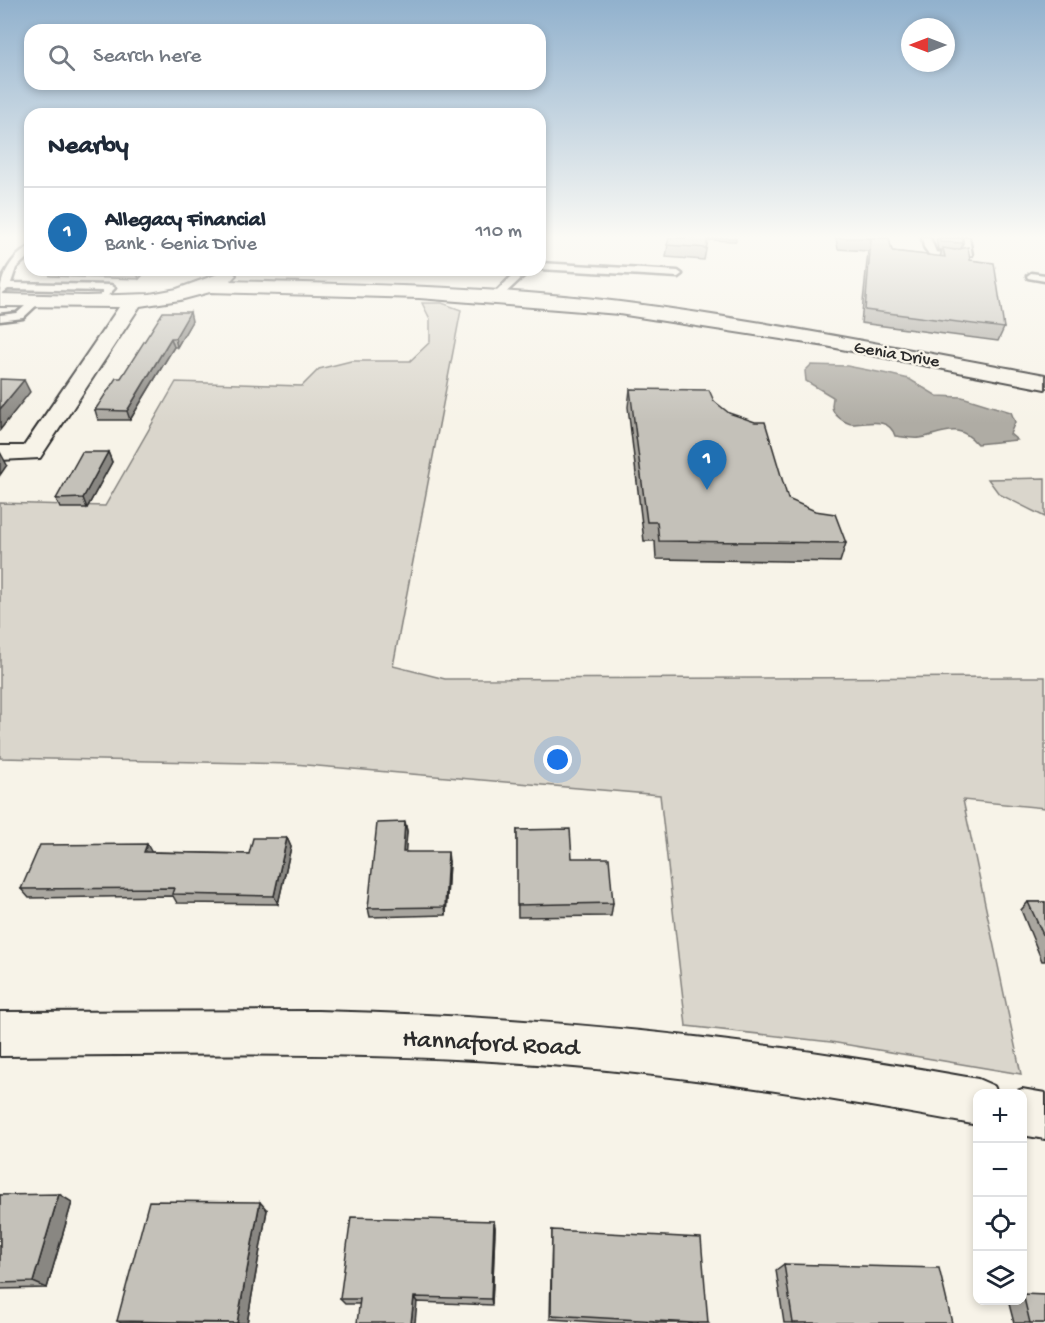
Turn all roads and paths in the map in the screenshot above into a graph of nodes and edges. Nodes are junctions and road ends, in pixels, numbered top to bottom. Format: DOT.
graph roads {
  1 [pos="31,300"];
  2 [pos="134,300"];
  3 [pos="527,300"];
  4 [pos="36,301"];
  5 [pos="100,301"];
  6 [pos="0,318"];
  7 [pos="1045,382"];
  8 [pos="0,453"];
  9 [pos="0,1034"];
  10 [pos="973,1101"];
  11 [pos="1027,1113"];
  12 [pos="1045,1116"];
  1 -- 4 [label="street"];
  2 -- 5 [label="street"];
  2 -- 8 [label="street"];
  3 -- 7 [label="street, Genia Drive"];
  4 -- 5 [label="street"];
  4 -- 6 [label="lane"];
  9 -- 10 [label="street, Hannaford Road"];
  11 -- 12 [label="street"];
}
